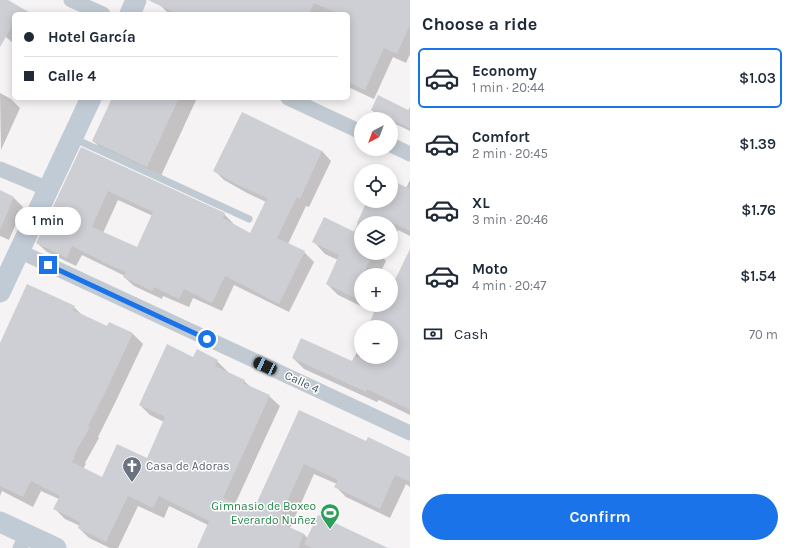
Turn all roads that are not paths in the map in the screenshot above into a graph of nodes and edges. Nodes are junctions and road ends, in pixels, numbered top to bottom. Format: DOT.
graph roads {
  1 [pos="71,0"];
  2 [pos="136,0"];
  3 [pos="98,12"];
  4 [pos="131,12"];
  5 [pos="90,100"];
  6 [pos="292,100"];
  7 [pos="354,129"];
  8 [pos="72,138"];
  9 [pos="398,148"];
  10 [pos="410,154"];
  11 [pos="0,168"];
  12 [pos="48,189"];
  13 [pos="249,219"];
  14 [pos="19,251"];
  15 [pos="0,292"];
  16 [pos="410,433"];
  17 [pos="0,522"];
  18 [pos="24,541"];
  19 [pos="56,548"];
  1 -- 3 [label="street"];
  2 -- 4 [label="street"];
  5 -- 8 [label="street"];
  6 -- 7 [label="street"];
  8 -- 12 [label="street"];
  8 -- 13 [label="lane"];
  9 -- 10 [label="street"];
  11 -- 12 [label="street"];
  12 -- 14 [label="street"];
  14 -- 15 [label="street"];
  14 -- 16 [label="street, Calle 4"];
  17 -- 18 [label="street"];
  18 -- 19 [label="street"];
}
